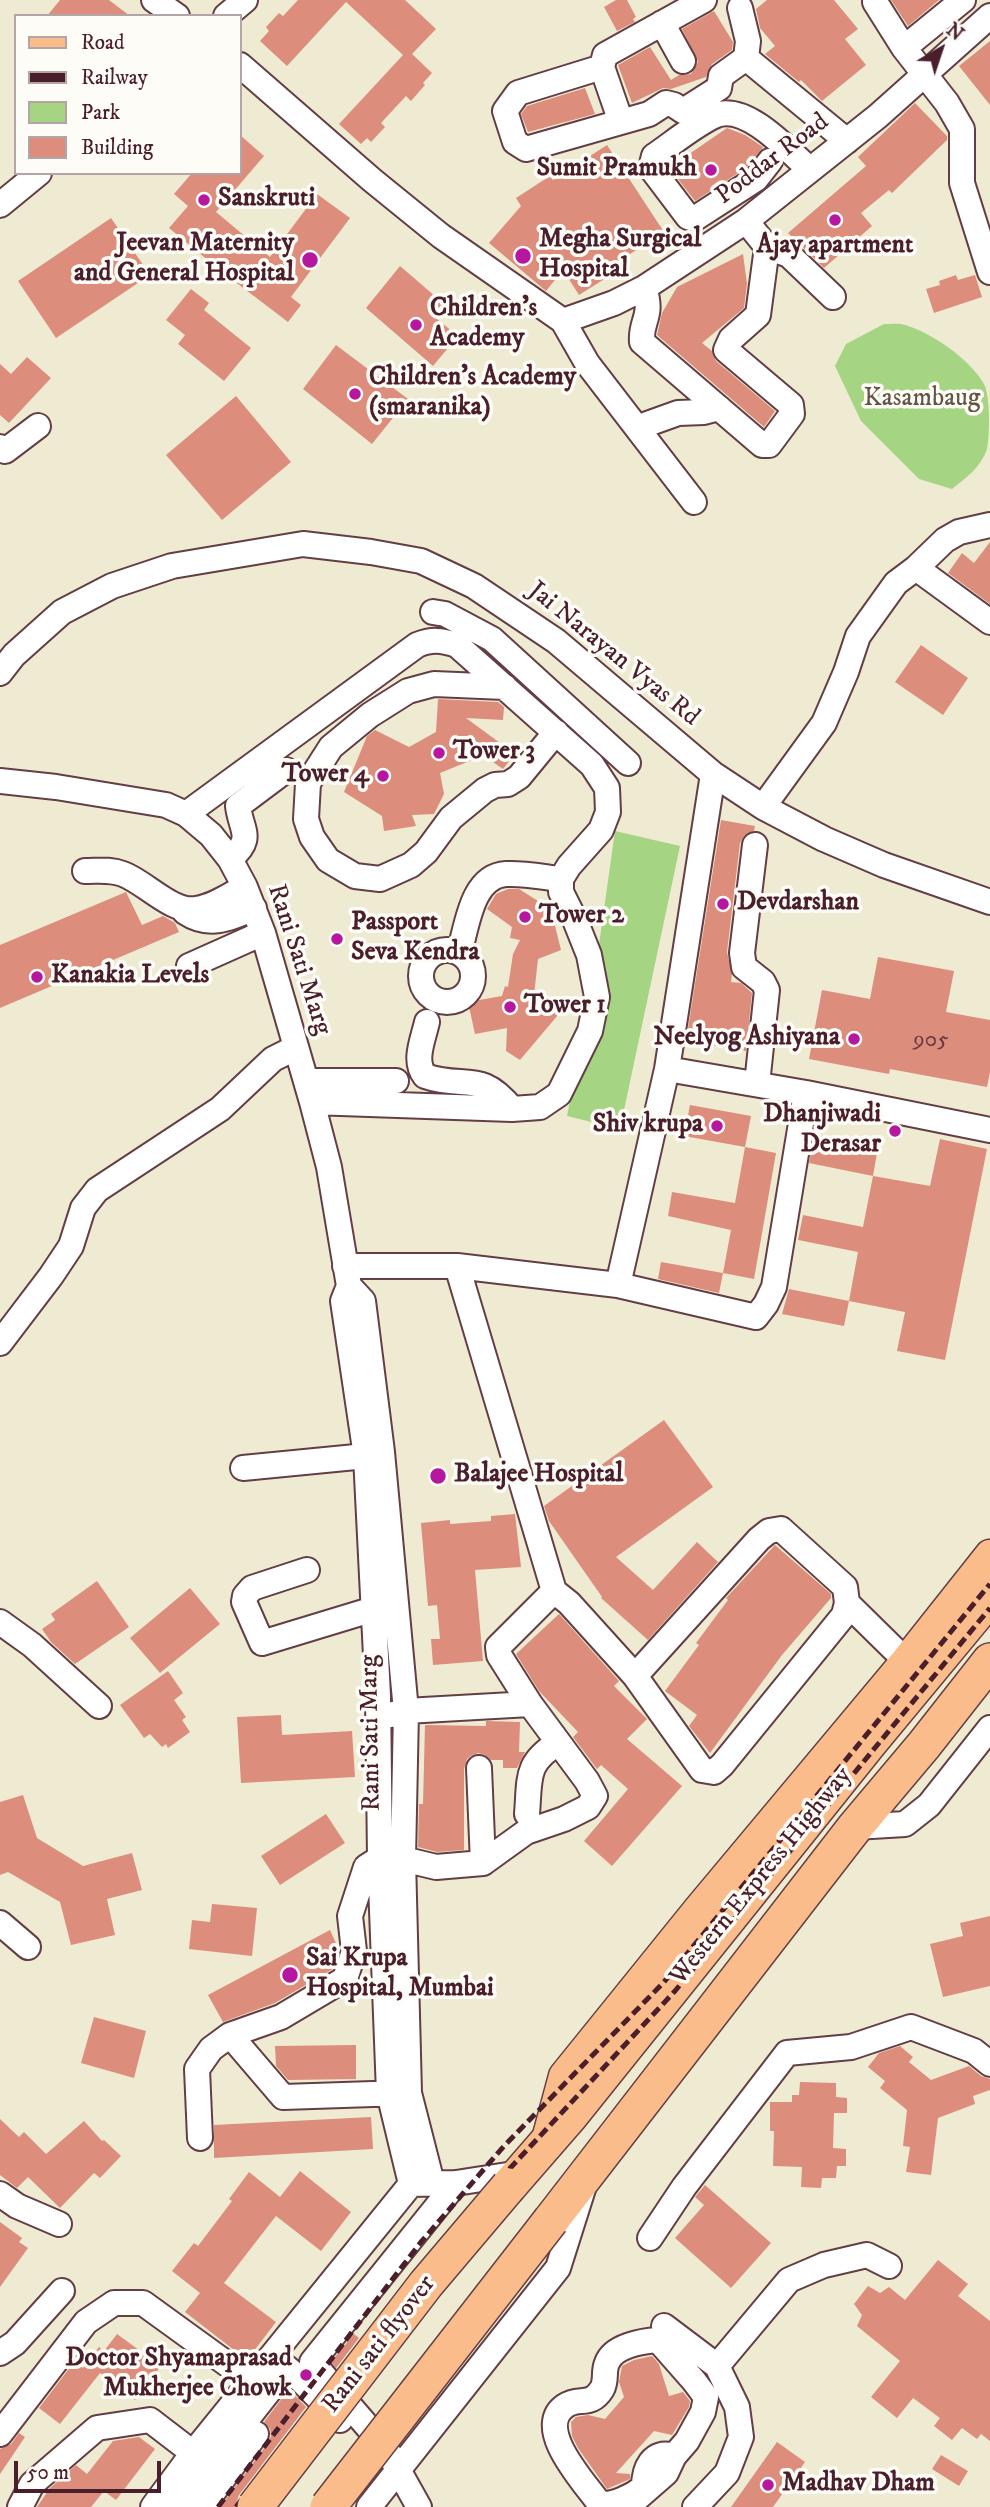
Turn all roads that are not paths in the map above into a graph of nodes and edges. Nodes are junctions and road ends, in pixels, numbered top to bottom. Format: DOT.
graph roads {
  1 [pos="155,0"];
  2 [pos="245,0"];
  3 [pos="704,0"];
  4 [pos="711,0"];
  5 [pos="963,0"];
  6 [pos="874,1"];
  7 [pos="745,4"];
  8 [pos="174,14"];
  9 [pos="228,14"];
  10 [pos="990,16"];
  11 [pos="662,23"];
  12 [pos="904,48"];
  13 [pos="746,58"];
  14 [pos="683,61"];
  15 [pos="242,67"];
  16 [pos="603,67"];
  17 [pos="923,75"];
  18 [pos="621,122"];
  19 [pos="847,141"];
  20 [pos="779,156"];
  21 [pos="643,167"];
  22 [pos="810,170"];
  23 [pos="37,175"];
  24 [pos="0,205"];
  25 [pos="746,221"];
  26 [pos="706,231"];
  27 [pos="767,247"];
  28 [pos="990,272"];
  29 [pos="644,288"];
  30 [pos="833,297"];
  31 [pos="563,321"];
  32 [pos="719,408"];
  33 [pos="38,426"];
  34 [pos="639,427"];
  35 [pos="0,447"];
  36 [pos="694,502"];
  37 [pos="990,525"];
  38 [pos="916,568"];
  39 [pos="433,612"];
  40 [pos="990,622"];
  41 [pos="556,641"];
  42 [pos="527,672"];
  43 [pos="0,673"];
  44 [pos="505,687"];
  45 [pos="556,732"];
  46 [pos="628,762"];
  47 [pos="286,770"];
  48 [pos="713,774"];
  49 [pos="0,781"];
  50 [pos="763,807"];
  51 [pos="186,814"];
  52 [pos="755,845"];
  53 [pos="230,859"];
  54 [pos="85,872"];
  55 [pos="561,879"];
  56 [pos="249,897"];
  57 [pos="990,902"];
  58 [pos="263,933"];
  59 [pos="459,953"];
  60 [pos="189,966"];
  61 [pos="426,1022"];
  62 [pos="295,1048"];
  63 [pos="667,1069"];
  64 [pos="396,1081"];
  65 [pos="757,1084"];
  66 [pos="309,1092"];
  67 [pos="806,1093"];
  68 [pos="512,1108"];
  69 [pos="990,1130"];
  70 [pos="457,1266"];
  71 [pos="347,1276"];
  72 [pos="618,1285"];
  73 [pos="0,1343"];
  74 [pos="374,1454"];
  75 [pos="243,1468"];
  76 [pos="990,1555"];
  77 [pos="307,1570"];
  78 [pos="554,1591"];
  79 [pos="847,1603"];
  80 [pos="385,1606"];
  81 [pos="970,1607"];
  82 [pos="0,1622"];
  83 [pos="906,1661"];
  84 [pos="990,1661"];
  85 [pos="635,1676"];
  86 [pos="530,1703"];
  87 [pos="99,1706"];
  88 [pos="406,1712"];
  89 [pos="379,1717"];
  90 [pos="990,1728"];
  91 [pos="558,1742"];
  92 [pos="479,1768"];
  93 [pos="527,1814"];
  94 [pos="855,1827"];
  95 [pos="392,1858"];
  96 [pos="483,1863"];
  97 [pos="0,1923"];
  98 [pos="29,1947"];
  99 [pos="230,2035"];
  100 [pos="990,2064"];
  101 [pos="399,2093"];
  102 [pos="200,2138"];
  103 [pos="527,2165"];
  104 [pos="588,2171"];
  105 [pos="433,2183"];
  106 [pos="0,2194"];
  107 [pos="59,2224"];
  108 [pos="650,2238"];
  109 [pos="890,2266"];
  110 [pos="62,2291"];
  111 [pos="664,2326"];
  112 [pos="0,2353"];
  113 [pos="717,2366"];
  114 [pos="285,2367"];
  115 [pos="252,2382"];
  116 [pos="0,2434"];
  117 [pos="193,2453"];
  118 [pos="674,2456"];
  119 [pos="393,2476"];
  120 [pos="20,2507"];
  121 [pos="153,2507"];
  122 [pos="178,2507"];
  123 [pos="202,2507"];
  124 [pos="255,2507"];
  125 [pos="328,2507"];
  126 [pos="369,2507"];
  127 [pos="399,2507"];
  128 [pos="419,2507"];
  129 [pos="627,2507"];
  130 [pos="695,2507"];
  1 -- 8 [label="street"];
  2 -- 9 [label="street"];
  3 -- 11 [label="street"];
  4 -- 7 [label="street"];
  5 -- 12 [label="street"];
  6 -- 12 [label="street"];
  7 -- 13 [label="street"];
  10 -- 17 [label="street, Poddar Road"];
  11 -- 14 [label="street"];
  11 -- 16 [label="street"];
  12 -- 17 [label="street"];
  13 -- 18 [label="street"];
  13 -- 19 [label="street"];
  15 -- 31 [label="street"];
  16 -- 18 [label="street"];
  16 -- 18 [label="street"];
  17 -- 19 [label="street, Poddar Road"];
  17 -- 28 [label="street"];
  19 -- 22 [label="street, Poddar Road"];
  20 -- 20 [label="street"];
  20 -- 22 [label="street"];
  20 -- 26 [label="street"];
  21 -- 26 [label="street"];
  22 -- 25 [label="street, Poddar Road"];
  23 -- 24 [label="street"];
  25 -- 26 [label="street, Poddar Road"];
  25 -- 27 [label="street"];
  26 -- 29 [label="street, Poddar Road"];
  27 -- 30 [label="street"];
  27 -- 32 [label="street"];
  29 -- 31 [label="street, Poddar Road"];
  29 -- 32 [label="street"];
  31 -- 34 [label="street"];
  32 -- 34 [label="street"];
  33 -- 35 [label="street"];
  34 -- 36 [label="street"];
  37 -- 38 [label="street"];
  38 -- 40 [label="street"];
  38 -- 50 [label="street"];
  39 -- 42 [label="street"];
  41 -- 42 [label="street"];
  41 -- 43 [label="street, Jai Narayan Vyas Rd"];
  41 -- 48 [label="street, Jai Narayan Vyas Rd"];
  42 -- 46 [label="street"];
  44 -- 45 [label="street"];
  44 -- 45 [label="street"];
  44 -- 51 [label="street"];
  45 -- 55 [label="street"];
  47 -- 53 [label="street"];
  48 -- 50 [label="street, Jai Narayan Vyas Rd"];
  48 -- 63 [label="street"];
  49 -- 51 [label="street, Rani Sati Marg"];
  50 -- 57 [label="street, Jai Narayan Vyas Rd"];
  51 -- 53 [label="street, Rani Sati Marg"];
  52 -- 65 [label="street"];
  53 -- 56 [label="street, Rani Sati Marg"];
  54 -- 56 [label="street"];
  55 -- 59 [label="street"];
  55 -- 68 [label="street"];
  56 -- 58 [label="street, Rani Sati Marg"];
  58 -- 60 [label="street"];
  58 -- 62 [label="street, Rani Sati Marg"];
  61 -- 68 [label="street"];
  62 -- 66 [label="street, Rani Sati Marg"];
  62 -- 73 [label="street"];
  63 -- 65 [label="street"];
  63 -- 72 [label="street"];
  64 -- 66 [label="street"];
  65 -- 67 [label="street"];
  66 -- 68 [label="street"];
  66 -- 71 [label="street, Rani Sati Marg"];
  67 -- 69 [label="street"];
  67 -- 72 [label="street"];
  70 -- 71 [label="street"];
  70 -- 72 [label="street"];
  70 -- 78 [label="street"];
  71 -- 74 [label="street, Rani Sati Marg"];
  74 -- 75 [label="street"];
  74 -- 80 [label="street, Rani Sati Marg"];
  76 -- 81 [label="main road"];
  77 -- 80 [label="street"];
  78 -- 85 [label="street"];
  78 -- 86 [label="street"];
  79 -- 83 [label="street"];
  79 -- 85 [label="street"];
  79 -- 85 [label="street"];
  80 -- 88 [label="street, Rani Sati Marg"];
  80 -- 89 [label="street, Rani Sati Marg"];
  81 -- 83 [label="main road"];
  81 -- 103 [label="highway, Western Express Highway"];
  82 -- 87 [label="street"];
  83 -- 103 [label="main road"];
  84 -- 94 [label="highway, Western Express Highway"];
  86 -- 88 [label="street"];
  86 -- 91 [label="street"];
  88 -- 89 [label="street"];
  88 -- 95 [label="street, Rani Sati Marg"];
  89 -- 95 [label="street, Rani Sati Marg"];
  90 -- 94 [label="street"];
  91 -- 93 [label="street"];
  91 -- 96 [label="street"];
  92 -- 96 [label="street"];
  94 -- 104 [label="highway, Western Express Highway"];
  95 -- 96 [label="street"];
  95 -- 99 [label="street"];
  95 -- 101 [label="street, Rani Sati Marg"];
  97 -- 98 [label="street"];
  99 -- 101 [label="street"];
  99 -- 102 [label="street"];
  100 -- 108 [label="street"];
  101 -- 105 [label="street, Rani Sati Marg"];
  103 -- 105 [label="street"];
  103 -- 124 [label="highway, Rani sati flyover, bridge"];
  104 -- 119 [label="street"];
  104 -- 125 [label="highway, Western Express Highway, bridge"];
  105 -- 114 [label="street"];
  105 -- 119 [label="street"];
  106 -- 107 [label="street"];
  109 -- 113 [label="street"];
  110 -- 112 [label="street"];
  111 -- 113 [label="street"];
  113 -- 130 [label="street"];
  114 -- 115 [label="street"];
  114 -- 119 [label="street"];
  114 -- 122 [label="street"];
  114 -- 123 [label="street"];
  115 -- 116 [label="street"];
  115 -- 117 [label="street"];
  117 -- 120 [label="street"];
  117 -- 121 [label="street"];
  118 -- 118 [label="street"];
  118 -- 129 [label="street"];
  119 -- 126 [label="street"];
  119 -- 127 [label="street"];
  119 -- 128 [label="street"];
}
